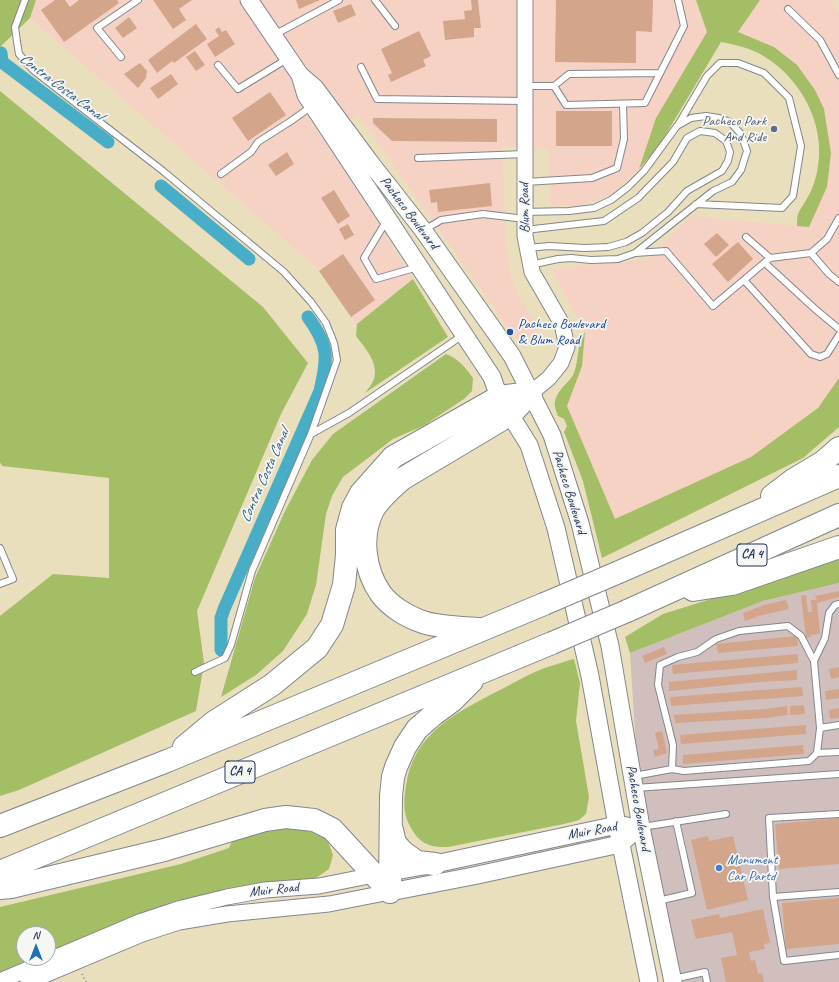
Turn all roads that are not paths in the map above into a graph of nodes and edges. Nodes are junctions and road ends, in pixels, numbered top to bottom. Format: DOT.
graph roads {
  1 [pos="25,0"];
  2 [pos="138,0"];
  3 [pos="249,0"];
  4 [pos="339,0"];
  5 [pos="375,0"];
  6 [pos="525,0"];
  7 [pos="678,0"];
  8 [pos="788,9"];
  9 [pos="395,26"];
  10 [pos="274,35"];
  11 [pos="121,58"];
  12 [pos="289,58"];
  13 [pos="218,65"];
  14 [pos="361,67"];
  15 [pos="660,73"];
  16 [pos="300,75"];
  17 [pos="839,75"];
  18 [pos="525,86"];
  19 [pos="554,86"];
  20 [pos="525,101"];
  21 [pos="623,104"];
  22 [pos="313,105"];
  23 [pos="677,126"];
  24 [pos="525,154"];
  25 [pos="418,158"];
  26 [pos="221,174"];
  27 [pos="525,182"];
  28 [pos="696,204"];
  29 [pos="387,219"];
  30 [pos="525,220"];
  31 [pos="838,222"];
  32 [pos="423,230"];
  33 [pos="746,237"];
  34 [pos="527,248"];
  35 [pos="635,253"];
  36 [pos="811,253"];
  37 [pos="770,258"];
  38 [pos="765,263"];
  39 [pos="530,264"];
  40 [pos="420,267"];
  41 [pos="744,280"];
  42 [pos="839,282"];
  43 [pos="839,329"];
  44 [pos="464,334"];
  45 [pos="839,335"];
  46 [pos="531,392"];
  47 [pos="505,406"];
  48 [pos="312,434"];
  49 [pos="839,448"];
  50 [pos="839,476"];
  51 [pos="750,515"];
  52 [pos="839,515"];
  53 [pos="839,547"];
  54 [pos="0,548"];
  55 [pos="0,584"];
  56 [pos="664,594"];
  57 [pos="839,604"];
  58 [pos="483,629"];
  59 [pos="814,661"];
  60 [pos="195,672"];
  61 [pos="481,672"];
  62 [pos="839,725"];
  63 [pos="820,728"];
  64 [pos="839,752"];
  65 [pos="817,753"];
  66 [pos="167,761"];
  67 [pos="672,769"];
  68 [pos="839,774"];
  69 [pos="633,782"];
  70 [pos="726,814"];
  71 [pos="839,814"];
  72 [pos="676,821"];
  73 [pos="617,825"];
  74 [pos="0,826"];
  75 [pos="390,826"];
  76 [pos="641,827"];
  77 [pos="620,844"];
  78 [pos="435,864"];
  79 [pos="0,872"];
  80 [pos="385,880"];
  81 [pos="0,888"];
  82 [pos="839,892"];
  83 [pos="773,897"];
  84 [pos="656,902"];
  85 [pos="839,955"];
  86 [pos="0,981"];
  87 [pos="672,981"];
  88 [pos="28,982"];
  89 [pos="649,982"];
  90 [pos="708,982"];
  1 -- 48 [label="lane"];
  2 -- 11 [label="lane"];
  3 -- 10 [label="main road, Pacheco Boulevard"];
  4 -- 10 [label="lane"];
  5 -- 9 [label="lane"];
  6 -- 18 [label="street, Blum Road"];
  7 -- 15 [label="lane"];
  8 -- 17 [label="lane"];
  10 -- 12 [label="main road, Pacheco Boulevard"];
  12 -- 13 [label="lane"];
  12 -- 16 [label="main road, Pacheco Boulevard"];
  14 -- 20 [label="lane"];
  15 -- 19 [label="lane"];
  15 -- 21 [label="lane"];
  16 -- 22 [label="main road, Pacheco Boulevard"];
  16 -- 32 [label="main road, Pacheco Boulevard"];
  18 -- 19 [label="lane"];
  18 -- 20 [label="street, Blum Road"];
  19 -- 21 [label="lane"];
  20 -- 24 [label="street, Blum Road"];
  21 -- 27 [label="lane"];
  22 -- 26 [label="lane"];
  22 -- 29 [label="main road, Pacheco Boulevard"];
  23 -- 28 [label="lane"];
  23 -- 28 [label="lane"];
  23 -- 30 [label="lane"];
  24 -- 25 [label="lane"];
  24 -- 27 [label="street, Blum Road"];
  27 -- 30 [label="street, Blum Road"];
  28 -- 35 [label="lane"];
  29 -- 40 [label="main road, Pacheco Boulevard"];
  29 -- 40 [label="lane"];
  30 -- 32 [label="lane"];
  30 -- 34 [label="street, Blum Road"];
  30 -- 34 [label="lane"];
  31 -- 36 [label="lane"];
  32 -- 46 [label="main road, Pacheco Boulevard"];
  33 -- 37 [label="lane"];
  34 -- 39 [label="street, Blum Road"];
  35 -- 39 [label="lane"];
  35 -- 41 [label="lane"];
  36 -- 37 [label="lane"];
  36 -- 42 [label="lane"];
  37 -- 38 [label="lane"];
  38 -- 41 [label="lane"];
  38 -- 43 [label="lane"];
  39 -- 46 [label="street, Blum Road"];
  40 -- 44 [label="main road, Pacheco Boulevard"];
  41 -- 45 [label="lane"];
  44 -- 47 [label="main road, Pacheco Boulevard"];
  44 -- 48 [label="lane"];
  46 -- 47 [label="highway"];
  46 -- 69 [label="main road, Pacheco Boulevard"];
  47 -- 58 [label="highway"];
  47 -- 66 [label="highway"];
  47 -- 73 [label="main road, Pacheco Boulevard"];
  48 -- 60 [label="lane"];
  49 -- 51 [label="highway"];
  50 -- 51 [label="highway"];
  51 -- 58 [label="highway, bridge"];
  52 -- 56 [label="highway, CA 4"];
  53 -- 56 [label="highway"];
  54 -- 55 [label="lane"];
  56 -- 61 [label="highway, CA 4, bridge"];
  57 -- 59 [label="lane"];
  58 -- 66 [label="highway"];
  59 -- 63 [label="lane"];
  59 -- 67 [label="lane"];
  61 -- 75 [label="highway"];
  61 -- 79 [label="highway, CA 4"];
  62 -- 63 [label="lane"];
  63 -- 65 [label="lane"];
  64 -- 65 [label="lane"];
  65 -- 67 [label="lane"];
  66 -- 74 [label="highway"];
  67 -- 69 [label="lane"];
  68 -- 69 [label="lane"];
  69 -- 76 [label="main road, Pacheco Boulevard"];
  70 -- 72 [label="lane"];
  71 -- 83 [label="lane"];
  72 -- 76 [label="lane"];
  72 -- 84 [label="lane"];
  73 -- 76 [label="main road, Muir Road"];
  73 -- 77 [label="main road, Pacheco Boulevard"];
  73 -- 78 [label="main road, Muir Road"];
  75 -- 78 [label="highway"];
  75 -- 80 [label="highway"];
  76 -- 77 [label="main road, Muir Road"];
  76 -- 84 [label="main road, Pacheco Boulevard"];
  77 -- 80 [label="main road, Muir Road"];
  77 -- 89 [label="main road, Pacheco Boulevard"];
  78 -- 80 [label="main road, Muir Road"];
  80 -- 81 [label="highway"];
  80 -- 86 [label="street, Muir Road"];
  80 -- 88 [label="street, Muir Road"];
  82 -- 83 [label="lane"];
  83 -- 85 [label="lane"];
  84 -- 87 [label="main road, Pacheco Boulevard"];
  87 -- 90 [label="lane"];
}
